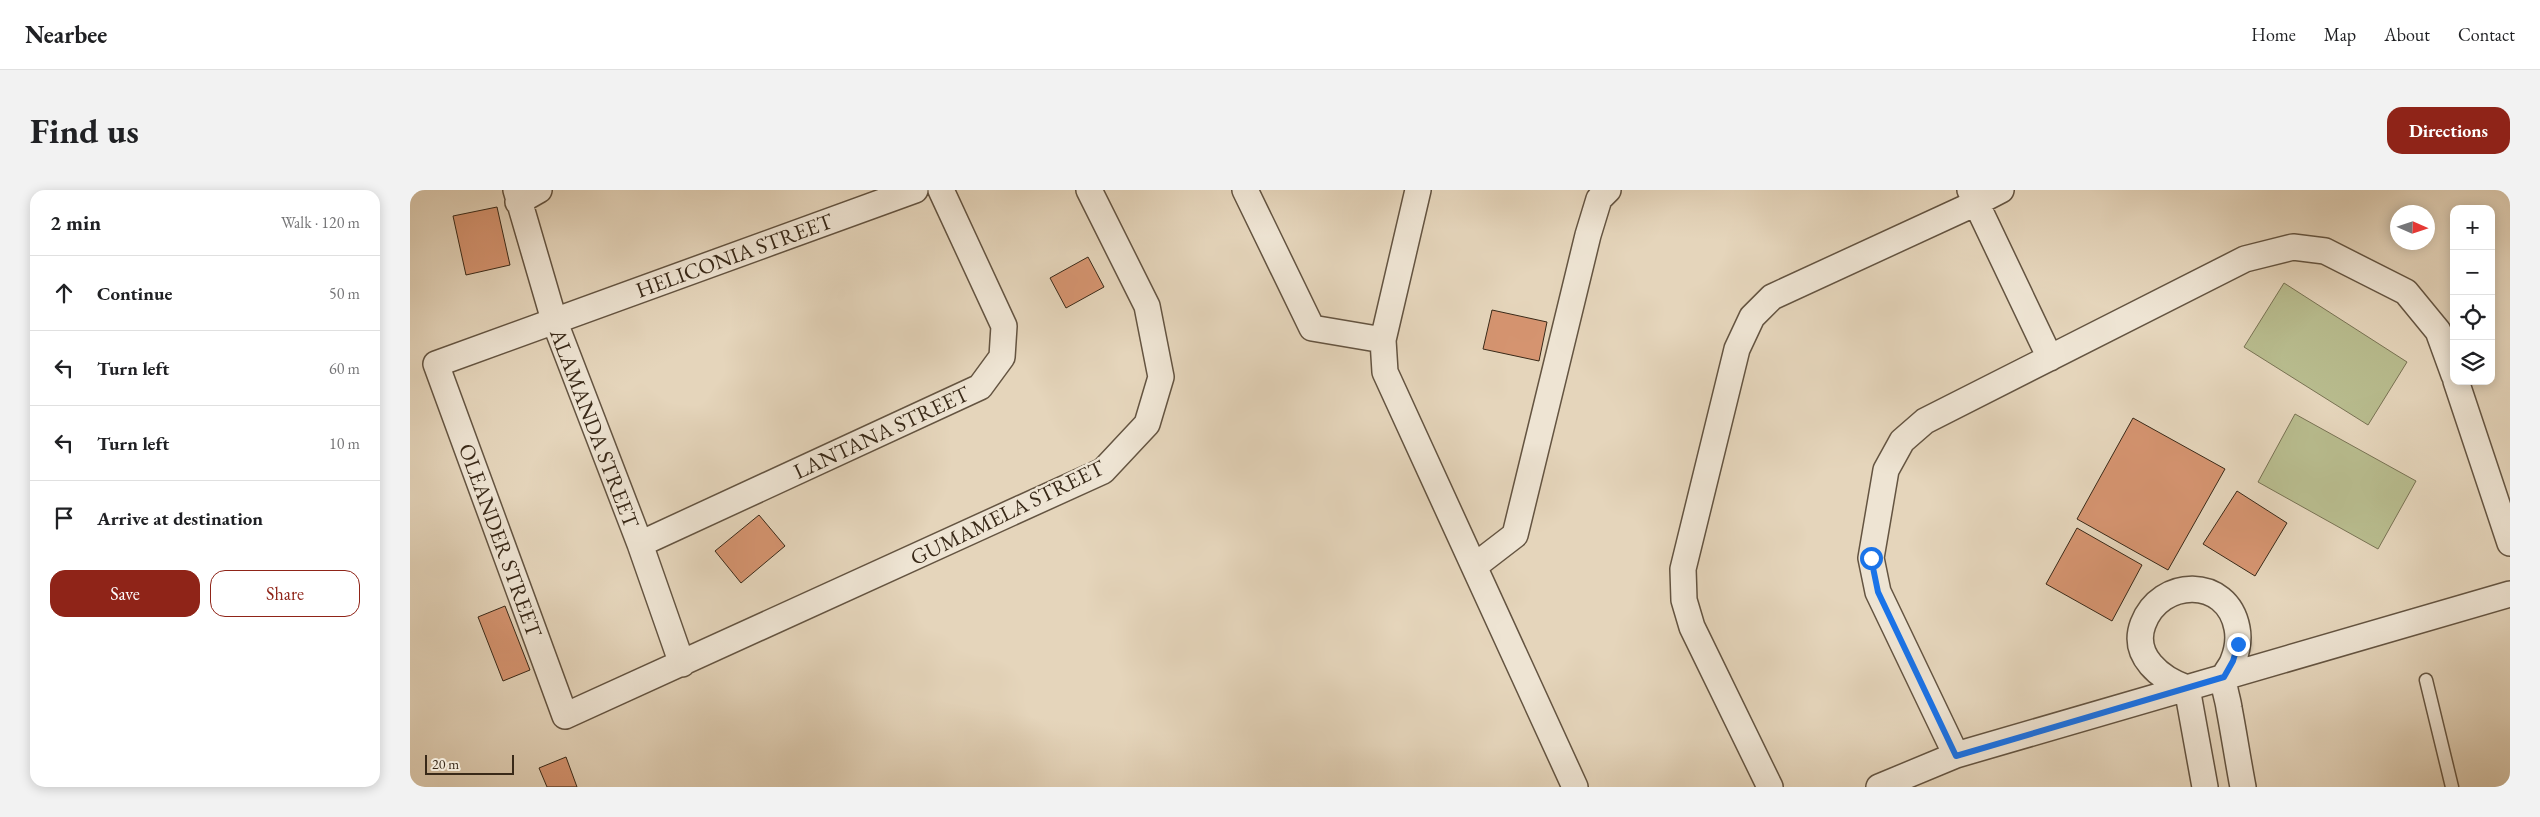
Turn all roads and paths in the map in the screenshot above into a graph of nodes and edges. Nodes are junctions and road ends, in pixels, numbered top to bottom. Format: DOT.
graph roads {
  1 [pos="539,190"];
  2 [pos="915,190"];
  3 [pos="941,190"];
  4 [pos="1089,190"];
  5 [pos="1245,190"];
  6 [pos="1418,190"];
  7 [pos="1608,190"];
  8 [pos="2000,190"];
  9 [pos="517,196"];
  10 [pos="1973,197"];
  11 [pos="554,320"];
  12 [pos="1383,340"];
  13 [pos="2050,358"];
  14 [pos="2450,364"];
  15 [pos="2457,385"];
  16 [pos="2510,542"];
  17 [pos="640,544"];
  18 [pos="1476,565"];
  19 [pos="2510,594"];
  20 [pos="682,664"];
  21 [pos="2224,677"];
  22 [pos="2426,680"];
  23 [pos="2188,688"];
  24 [pos="1956,756"];
  25 [pos="1576,787"];
  26 [pos="1770,787"];
  27 [pos="1879,787"];
  28 [pos="2205,787"];
  29 [pos="2243,787"];
  30 [pos="2452,787"];
  1 -- 9 [label="street"];
  2 -- 11 [label="street, HELICONIA STREET"];
  3 -- 17 [label="street, LANTANA STREET"];
  4 -- 20 [label="street, GUMAMELA STREET"];
  5 -- 12 [label="street"];
  6 -- 12 [label="street"];
  7 -- 18 [label="street"];
  8 -- 10 [label="street"];
  9 -- 11 [label="street, ALAMANDA STREET"];
  10 -- 13 [label="street"];
  10 -- 26 [label="street"];
  11 -- 17 [label="street, ALAMANDA STREET"];
  11 -- 20 [label="street, OLEANDER STREET"];
  12 -- 18 [label="street"];
  13 -- 14 [label="street"];
  13 -- 24 [label="street"];
  15 -- 16 [label="street"];
  17 -- 20 [label="street, ALAMANDA STREET"];
  18 -- 25 [label="street"];
  19 -- 21 [label="street"];
  21 -- 23 [label="street"];
  21 -- 23 [label="street"];
  21 -- 29 [label="street"];
  22 -- 30 [label="lane"];
  23 -- 24 [label="street"];
  23 -- 28 [label="street"];
  24 -- 27 [label="street"];
}
